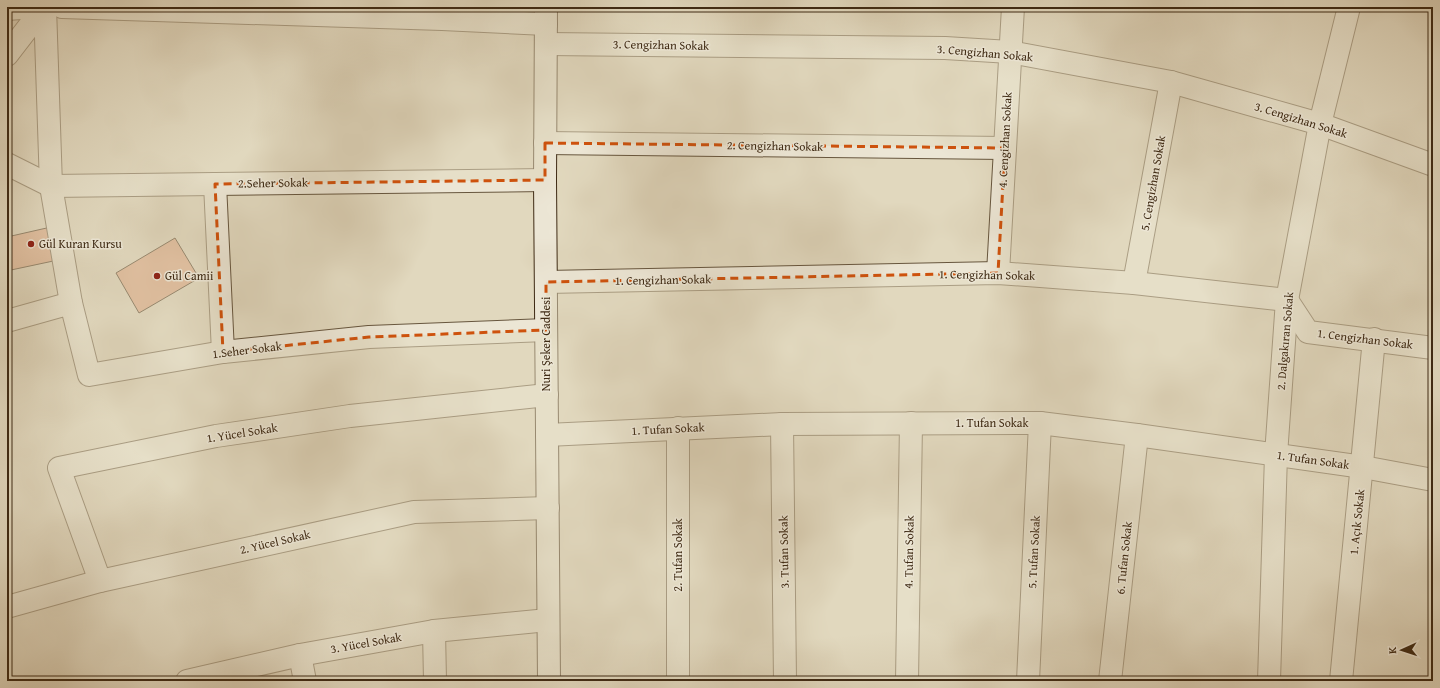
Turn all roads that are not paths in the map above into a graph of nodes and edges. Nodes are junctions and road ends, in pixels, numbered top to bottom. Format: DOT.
graph roads {
  1 [pos="36,7"];
  2 [pos="44,7"];
  3 [pos="62,7"];
  4 [pos="1013,7"];
  5 [pos="1349,7"];
  6 [pos="7,9"];
  7 [pos="442,13"];
  8 [pos="546,25"];
  9 [pos="1010,52"];
  10 [pos="7,55"];
  11 [pos="1171,82"];
  12 [pos="1320,124"];
  13 [pos="545,143"];
  14 [pos="1005,148"];
  15 [pos="7,164"];
  16 [pos="1433,165"];
  17 [pos="545,180"];
  18 [pos="215,184"];
  19 [pos="51,186"];
  20 [pos="998,273"];
  21 [pos="546,282"];
  22 [pos="1134,283"];
  23 [pos="1287,300"];
  24 [pos="71,303"];
  25 [pos="7,321"];
  26 [pos="546,330"];
  27 [pos="1374,340"];
  28 [pos="1433,348"];
  29 [pos="223,352"];
  30 [pos="546,395"];
  31 [pos="911,423"];
  32 [pos="1040,423"];
  33 [pos="782,424"];
  34 [pos="678,428"];
  35 [pos="547,435"];
  36 [pos="1137,435"];
  37 [pos="1276,455"];
  38 [pos="1363,467"];
  39 [pos="1433,480"];
  40 [pos="548,508"];
  41 [pos="100,581"];
  42 [pos="7,607"];
  43 [pos="548,620"];
  44 [pos="434,631"];
  45 [pos="300,655"];
  46 [pos="187,681"];
  47 [pos="305,681"];
  48 [pos="435,681"];
  49 [pos="549,681"];
  50 [pos="678,681"];
  51 [pos="785,681"];
  52 [pos="907,681"];
  53 [pos="1028,681"];
  54 [pos="1110,681"];
  55 [pos="1269,681"];
  56 [pos="1341,681"];
  1 -- 6 [label="street"];
  2 -- 10 [label="street"];
  2 -- 19 [label="street"];
  3 -- 7 [label="street, 3. Cengizhan Sokak"];
  4 -- 9 [label="street, 4. Cengizhan Sokak"];
  5 -- 12 [label="street, 2. Dalgakıran Sokak"];
  7 -- 8 [label="street, 3. Cengizhan Sokak"];
  8 -- 9 [label="street, 3. Cengizhan Sokak"];
  8 -- 13 [label="street, Nuri Şeker Caddesi"];
  9 -- 11 [label="street, 3. Cengizhan Sokak"];
  9 -- 14 [label="street, 4. Cengizhan Sokak"];
  11 -- 12 [label="street, 3. Cengizhan Sokak"];
  11 -- 22 [label="street, 5. Cengizhan Sokak"];
  12 -- 16 [label="street, 3. Cengizhan Sokak"];
  12 -- 23 [label="street, 2. Dalgakıran Sokak"];
  13 -- 14 [label="street, 2. Cengizhan Sokak"];
  13 -- 17 [label="street, Nuri Şeker Caddesi"];
  14 -- 20 [label="street, 4. Cengizhan Sokak"];
  15 -- 19 [label="street, 2.Seher Sokak"];
  17 -- 18 [label="street, 2.Seher Sokak"];
  17 -- 21 [label="street, Nuri Şeker Caddesi"];
  18 -- 19 [label="street, 2.Seher Sokak"];
  18 -- 29 [label="street"];
  19 -- 24 [label="street"];
  20 -- 21 [label="street, 1. Cengizhan Sokak"];
  20 -- 22 [label="street, 1. Cengizhan Sokak"];
  21 -- 26 [label="street, Nuri Şeker Caddesi"];
  22 -- 23 [label="street, 1. Cengizhan Sokak"];
  23 -- 27 [label="street, 1. Cengizhan Sokak"];
  23 -- 37 [label="street, 2. Dalgakıran Sokak"];
  24 -- 25 [label="street"];
  24 -- 29 [label="street, 1.Seher Sokak"];
  26 -- 29 [label="street, 1.Seher Sokak"];
  26 -- 30 [label="street, Nuri Şeker Caddesi"];
  27 -- 28 [label="street, 1. Cengizhan Sokak"];
  27 -- 38 [label="street, 1. Açık Sokak"];
  30 -- 35 [label="street, Nuri Şeker Caddesi"];
  30 -- 41 [label="street, 1. Yücel Sokak"];
  31 -- 32 [label="street, 1. Tufan Sokak"];
  31 -- 33 [label="street, 1. Tufan Sokak"];
  31 -- 52 [label="street, 4. Tufan Sokak"];
  32 -- 36 [label="street, 1. Tufan Sokak"];
  32 -- 53 [label="street, 5. Tufan Sokak"];
  33 -- 34 [label="street, 1. Tufan Sokak"];
  33 -- 51 [label="street, 3. Tufan Sokak"];
  34 -- 35 [label="street, 1. Tufan Sokak"];
  34 -- 50 [label="street, 2. Tufan Sokak"];
  35 -- 40 [label="street, Nuri Şeker Caddesi"];
  36 -- 37 [label="street, 1. Tufan Sokak"];
  36 -- 54 [label="street, 6. Tufan Sokak"];
  37 -- 38 [label="street, 1. Tufan Sokak"];
  37 -- 55 [label="street, 2. Dalgakıran Sokak"];
  38 -- 39 [label="street, 1. Tufan Sokak"];
  38 -- 56 [label="street, 1. Açık Sokak"];
  40 -- 41 [label="street, 2. Yücel Sokak"];
  40 -- 43 [label="street, Nuri Şeker Caddesi"];
  41 -- 42 [label="street, 2. Yücel Sokak"];
  43 -- 44 [label="street, 3. Yücel Sokak"];
  43 -- 49 [label="street, Nuri Şeker Caddesi"];
  44 -- 45 [label="street, 3. Yücel Sokak"];
  44 -- 48 [label="street"];
  45 -- 46 [label="street, 3. Yücel Sokak"];
  45 -- 47 [label="street"];
}
